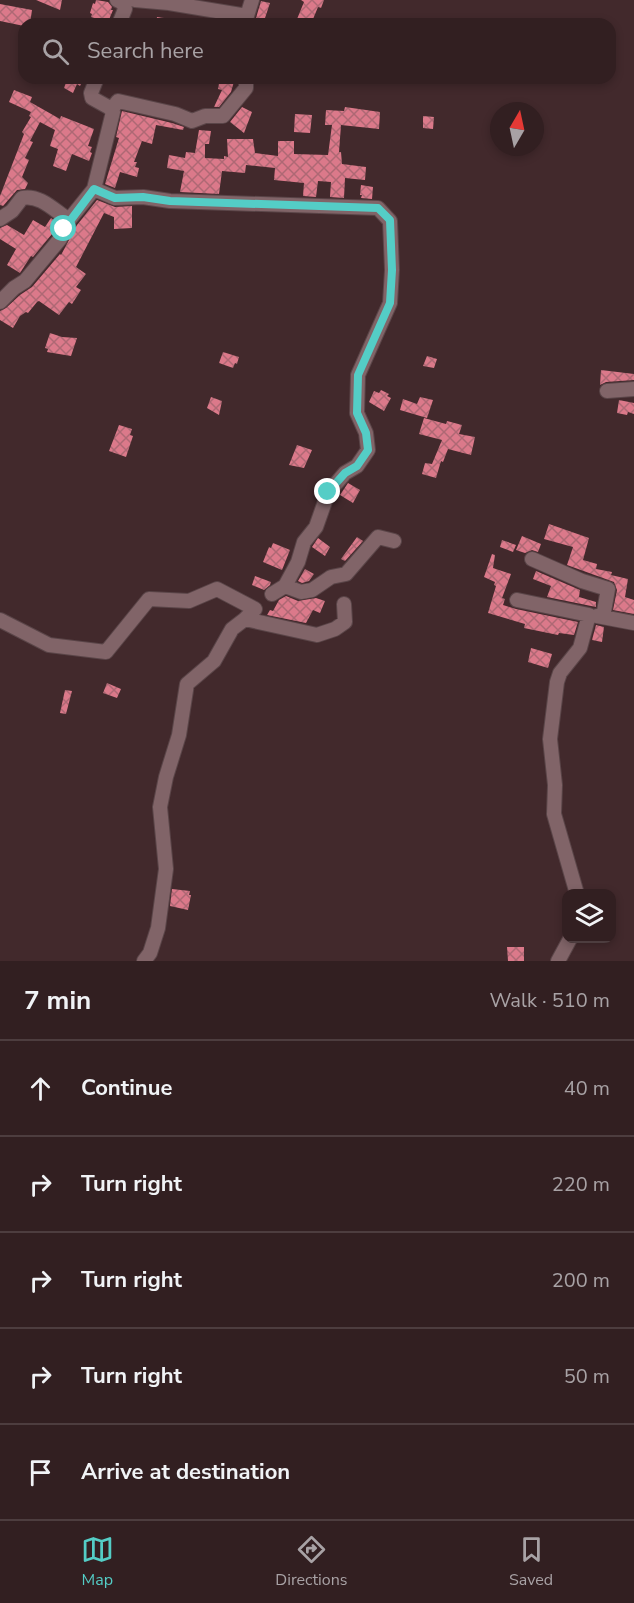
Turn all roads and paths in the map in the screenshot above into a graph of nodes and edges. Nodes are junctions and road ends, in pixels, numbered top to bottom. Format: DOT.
graph roads {
  1 [pos="117,0"];
  2 [pos="135,0"];
  3 [pos="252,0"];
  4 [pos="121,18"];
  5 [pos="94,84"];
  6 [pos="246,84"];
  7 [pos="111,110"];
  8 [pos="94,189"];
  9 [pos="0,219"];
  10 [pos="69,220"];
  11 [pos="0,302"];
  12 [pos="607,390"];
  13 [pos="634,390"];
  14 [pos="394,541"];
  15 [pos="532,559"];
  16 [pos="285,586"];
  17 [pos="272,594"];
  18 [pos="517,600"];
  19 [pos="344,604"];
  20 [pos="589,615"];
  21 [pos="603,617"];
  22 [pos="245,619"];
  23 [pos="0,620"];
  24 [pos="634,623"];
  25 [pos="575,889"];
  26 [pos="568,943"];
  27 [pos="144,961"];
  28 [pos="558,961"];
  1 -- 4 [label="street"];
  2 -- 3 [label="street"];
  5 -- 7 [label="street"];
  6 -- 7 [label="street"];
  7 -- 8 [label="street"];
  8 -- 10 [label="street"];
  8 -- 16 [label="street"];
  9 -- 10 [label="street"];
  10 -- 11 [label="street"];
  12 -- 13 [label="street"];
  14 -- 16 [label="street"];
  15 -- 21 [label="street"];
  16 -- 17 [label="street"];
  18 -- 20 [label="street"];
  19 -- 22 [label="street"];
  20 -- 21 [label="street"];
  20 -- 25 [label="street"];
  21 -- 24 [label="street"];
  22 -- 23 [label="street"];
  22 -- 27 [label="street"];
  26 -- 28 [label="street"];
}
